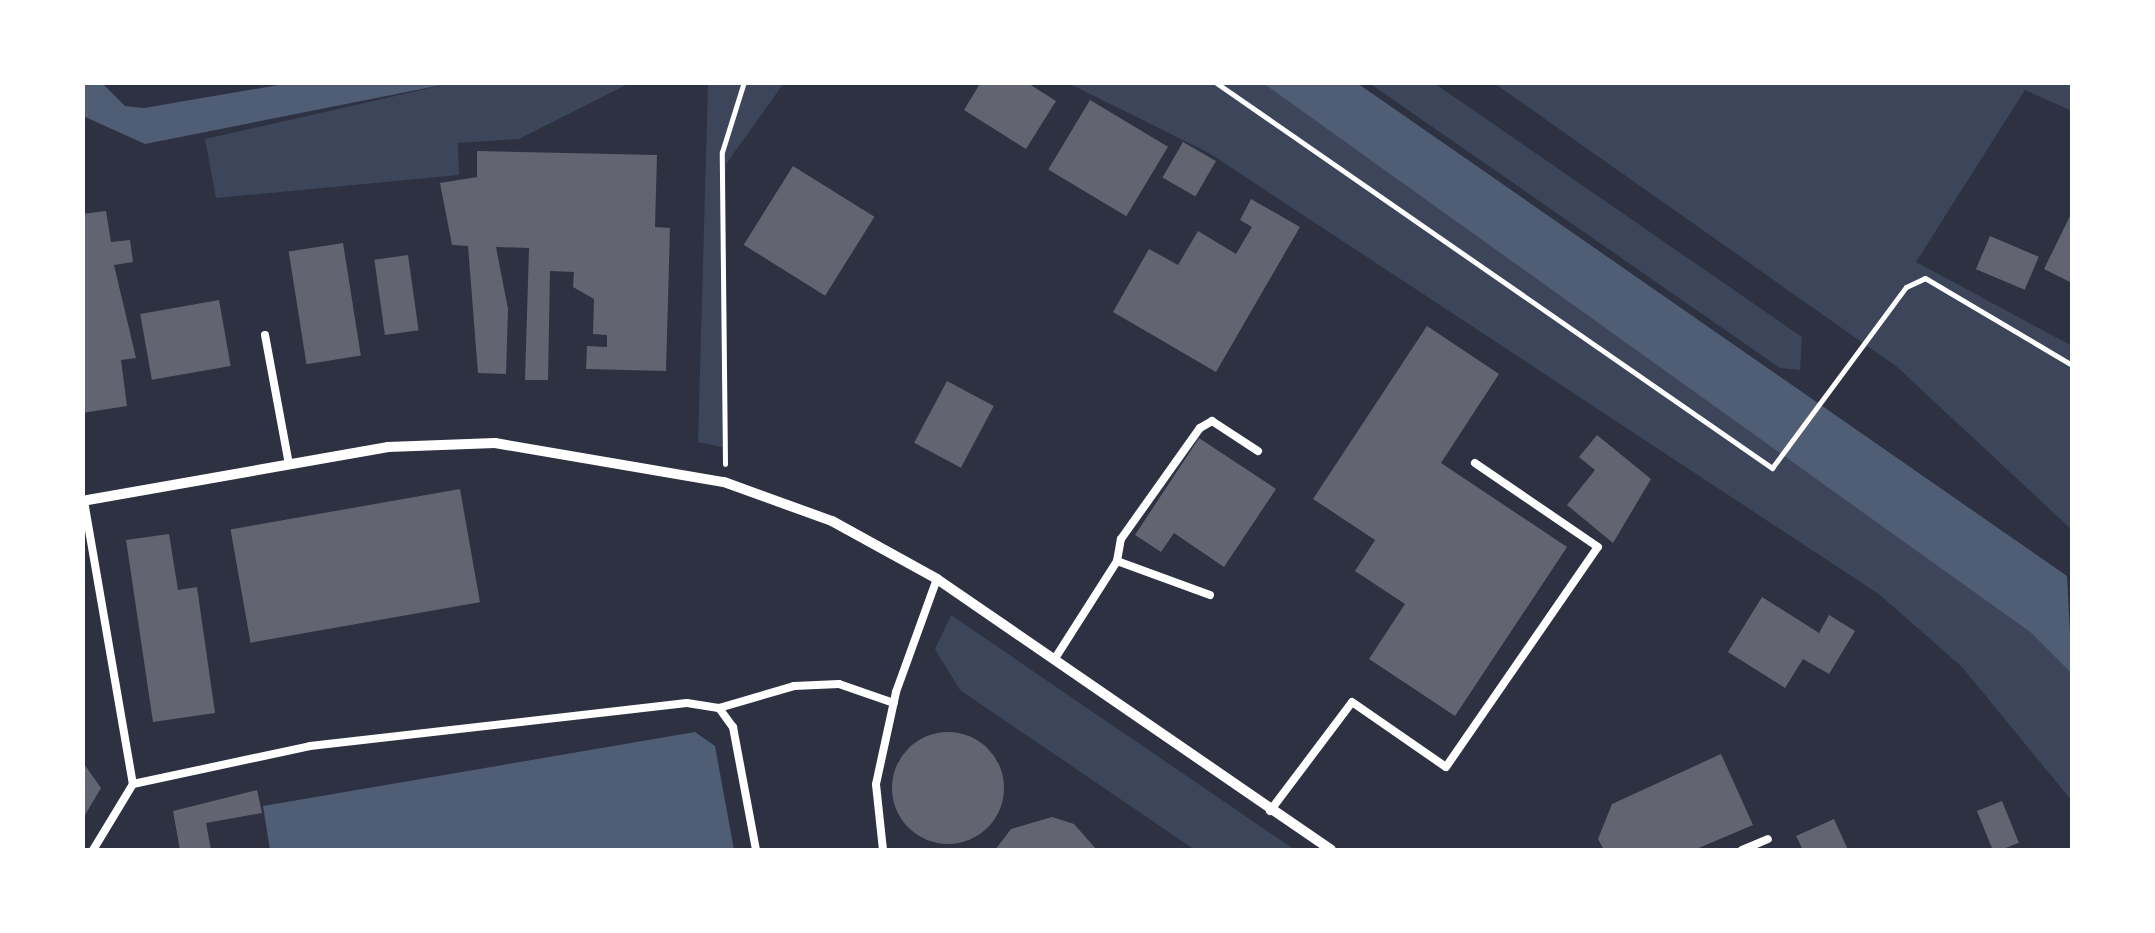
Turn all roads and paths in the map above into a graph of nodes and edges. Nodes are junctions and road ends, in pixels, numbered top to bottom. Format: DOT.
graph roads {
  1 [pos="744,82"];
  2 [pos="1215,82"];
  3 [pos="265,334"];
  4 [pos="2072,365"];
  5 [pos="1258,451"];
  6 [pos="1475,463"];
  7 [pos="289,465"];
  8 [pos="724,482"];
  9 [pos="83,501"];
  10 [pos="1117,561"];
  11 [pos="938,579"];
  12 [pos="1210,594"];
  13 [pos="1054,660"];
  14 [pos="894,704"];
  15 [pos="720,708"];
  16 [pos="133,784"];
  17 [pos="1270,811"];
  18 [pos="1768,839"];
  19 [pos="93,850"];
  20 [pos="756,850"];
  21 [pos="882,850"];
  22 [pos="1332,850"];
  23 [pos="1742,850"];
  1 -- 8 [label="path"];
  2 -- 4 [label="path"];
  3 -- 7 [label="lane"];
  5 -- 10 [label="lane"];
  6 -- 17 [label="lane"];
  7 -- 8 [label="street"];
  7 -- 9 [label="street"];
  8 -- 11 [label="street"];
  9 -- 16 [label="lane"];
  10 -- 12 [label="lane"];
  10 -- 13 [label="lane"];
  11 -- 13 [label="street"];
  11 -- 14 [label="lane"];
  13 -- 17 [label="street"];
  14 -- 15 [label="lane"];
  14 -- 21 [label="lane"];
  15 -- 16 [label="lane"];
  15 -- 20 [label="lane"];
  16 -- 19 [label="lane"];
  17 -- 22 [label="street"];
  18 -- 23 [label="lane"];
}
